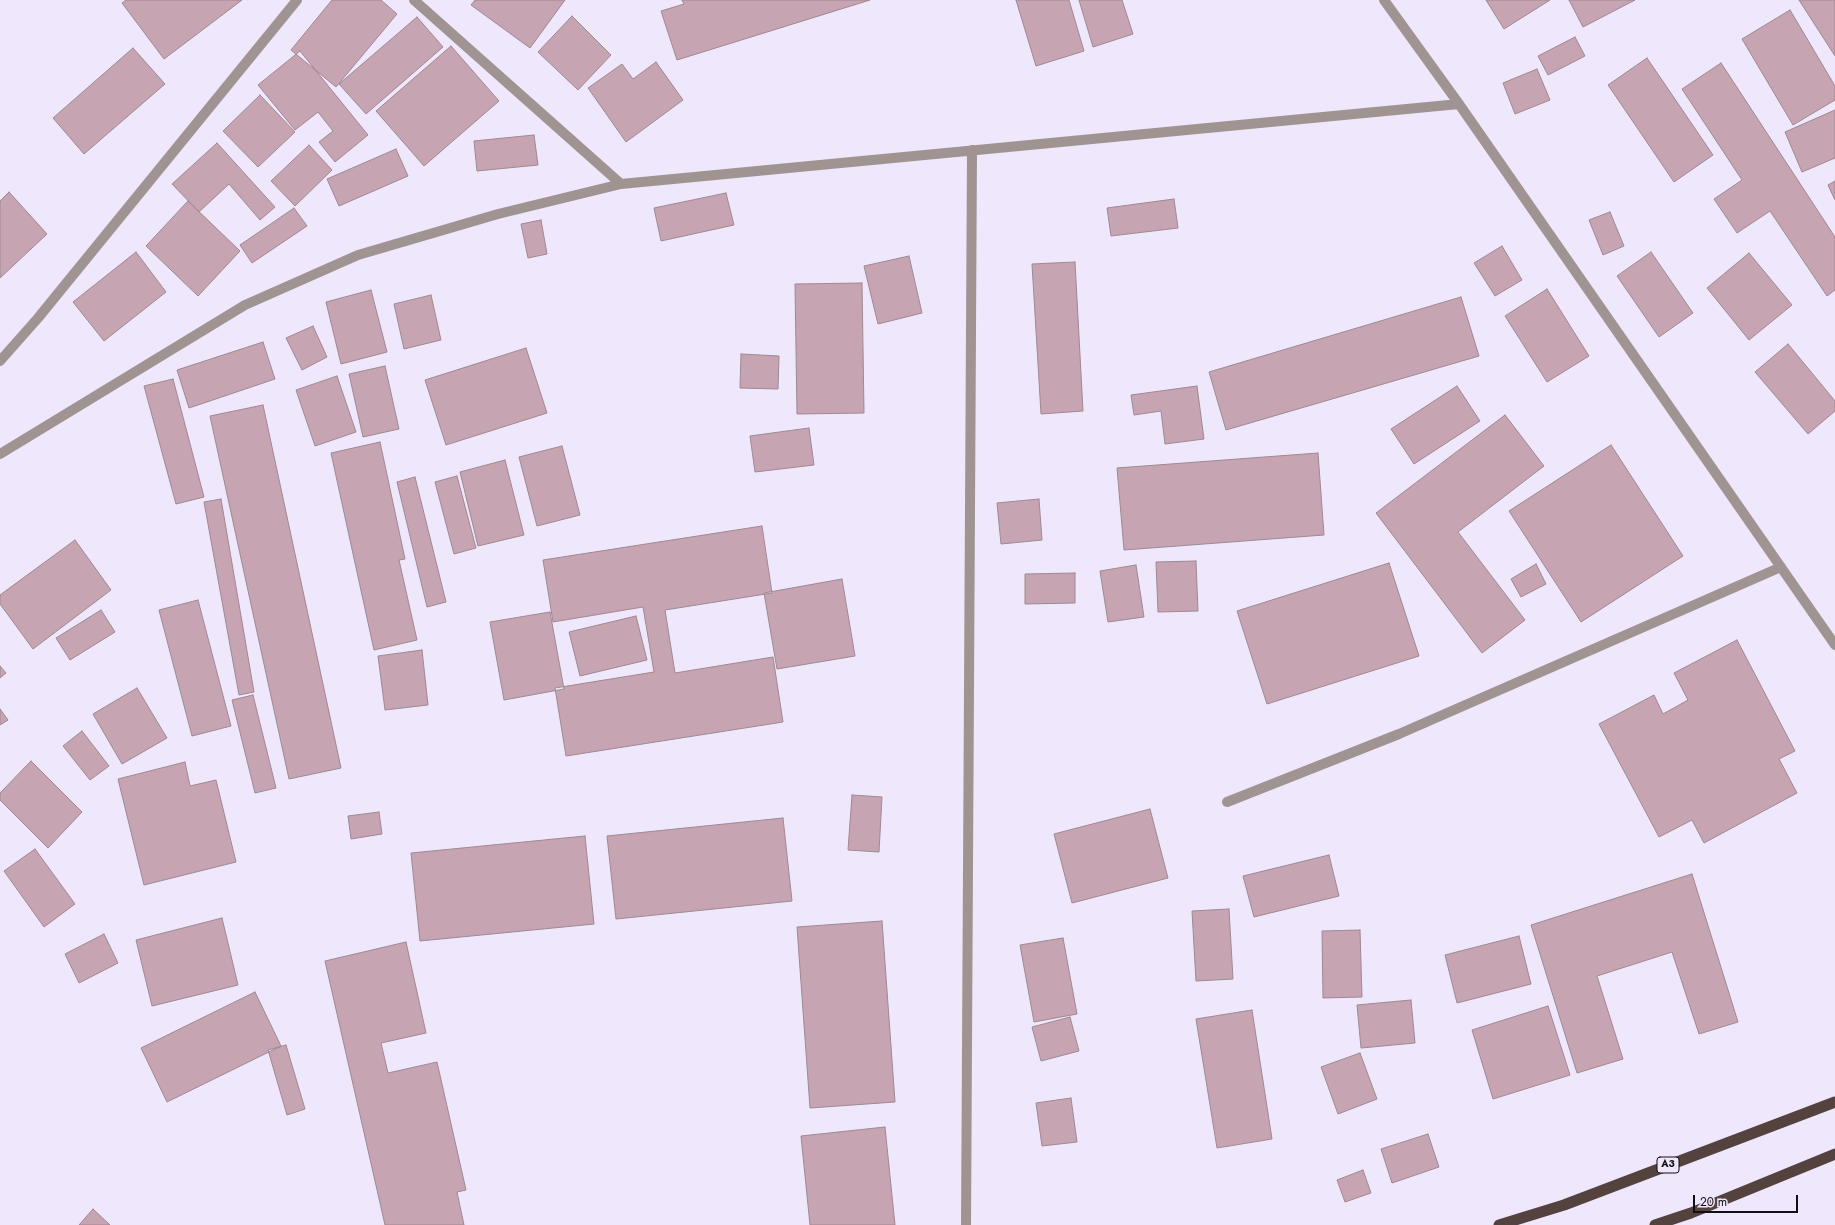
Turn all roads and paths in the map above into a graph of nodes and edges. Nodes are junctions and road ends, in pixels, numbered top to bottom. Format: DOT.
graph roads {
  1 [pos="297,0"];
  2 [pos="414,0"];
  3 [pos="1384,0"];
  4 [pos="1459,104"];
  5 [pos="972,150"];
  6 [pos="622,184"];
  7 [pos="0,361"];
  8 [pos="0,454"];
  9 [pos="1781,567"];
  10 [pos="1835,645"];
  11 [pos="1227,802"];
  12 [pos="1835,1102"];
  13 [pos="1835,1154"];
  14 [pos="966,1225"];
  15 [pos="1499,1225"];
  16 [pos="1655,1225"];
  1 -- 7 [label="street"];
  2 -- 6 [label="street"];
  3 -- 4 [label="street"];
  4 -- 5 [label="street"];
  4 -- 9 [label="street"];
  5 -- 6 [label="street"];
  5 -- 14 [label="street"];
  6 -- 8 [label="street"];
  9 -- 10 [label="street"];
  9 -- 11 [label="street"];
  12 -- 15 [label="highway, A3"];
  13 -- 16 [label="highway"];
}
